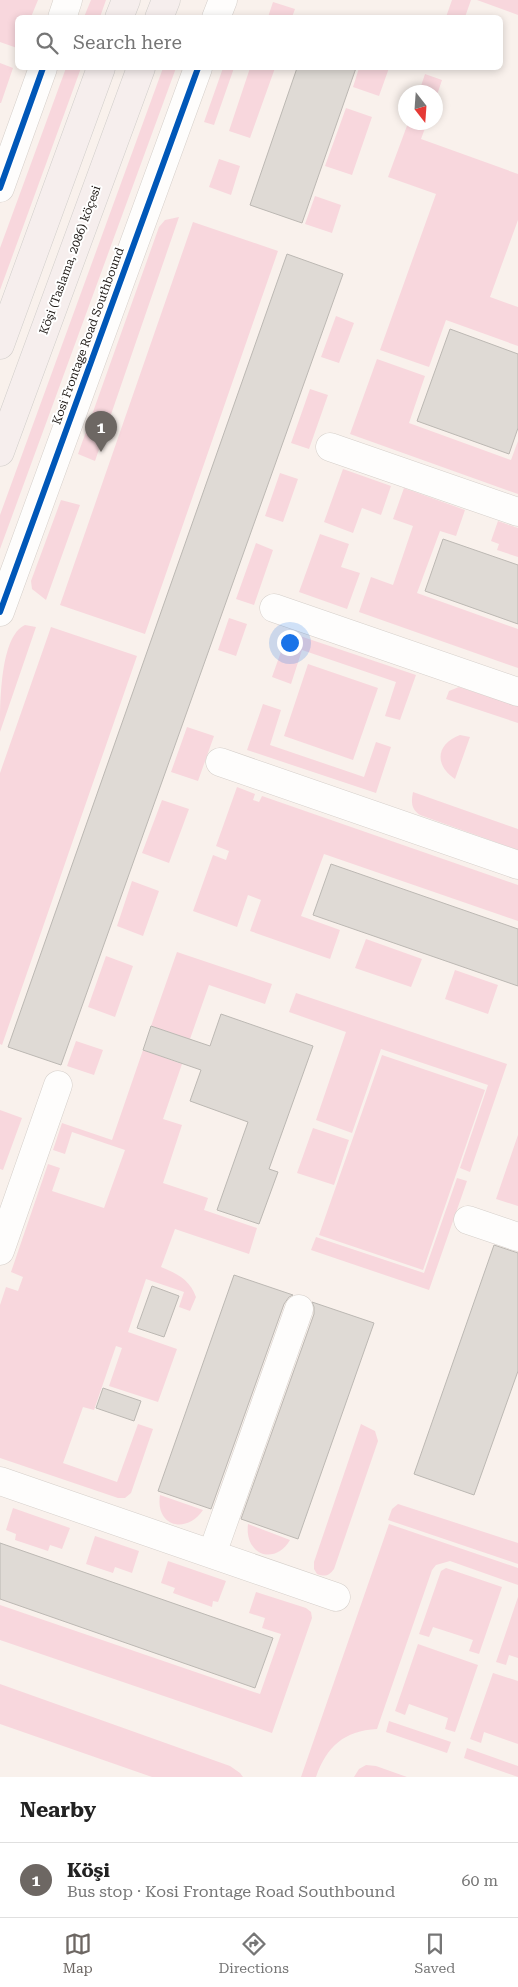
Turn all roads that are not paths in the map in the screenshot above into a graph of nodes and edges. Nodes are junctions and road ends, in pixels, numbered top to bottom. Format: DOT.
graph roads {
  1 [pos="68,0"];
  2 [pos="126,0"];
  3 [pos="166,0"];
  4 [pos="223,0"];
  5 [pos="63,15"];
  6 [pos="120,15"];
  7 [pos="160,15"];
  8 [pos="217,15"];
  9 [pos="42,70"];
  10 [pos="100,70"];
  11 [pos="140,70"];
  12 [pos="197,70"];
  13 [pos="10,128"];
  14 [pos="0,188"];
  15 [pos="0,345"];
  16 [pos="330,447"];
  17 [pos="0,452"];
  18 [pos="518,512"];
  19 [pos="274,608"];
  20 [pos="0,612"];
  21 [pos="518,692"];
  22 [pos="220,762"];
  23 [pos="518,865"];
  24 [pos="58,1085"];
  25 [pos="468,1220"];
  26 [pos="518,1237"];
  27 [pos="0,1251"];
  28 [pos="299,1309"];
  29 [pos="0,1481"];
  30 [pos="212,1554"];
  31 [pos="336,1597"];
  1 -- 5 [label="street"];
  2 -- 6 [label="main road"];
  3 -- 7 [label="main road"];
  4 -- 8 [label="street"];
  9 -- 13 [label="street"];
  10 -- 15 [label="main road"];
  11 -- 17 [label="main road, Köşi (Taslama, 2086) köçesi"];
  12 -- 20 [label="street, Kosi Frontage Road Southbound"];
  13 -- 14 [label="street"];
  16 -- 18 [label="street"];
  19 -- 21 [label="street"];
  22 -- 23 [label="street"];
  24 -- 27 [label="street"];
  25 -- 26 [label="street"];
  28 -- 30 [label="street"];
  29 -- 30 [label="street"];
  30 -- 31 [label="street"];
}
